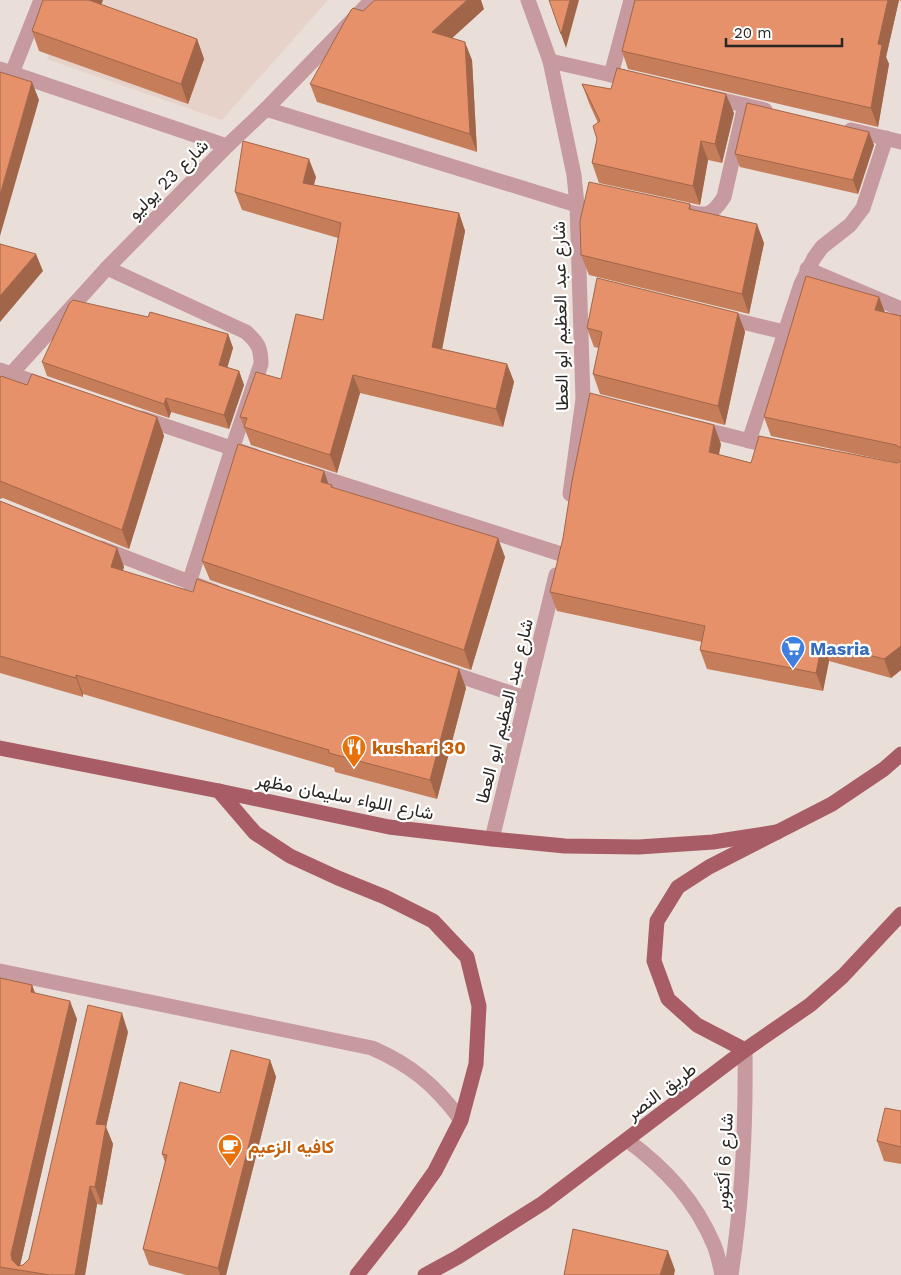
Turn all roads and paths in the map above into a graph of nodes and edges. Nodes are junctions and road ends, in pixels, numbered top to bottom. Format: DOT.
graph roads {
  1 [pos="41,0"];
  2 [pos="372,0"];
  3 [pos="528,0"];
  4 [pos="631,0"];
  5 [pos="550,61"];
  6 [pos="6,71"];
  7 [pos="611,75"];
  8 [pos="650,83"];
  9 [pos="697,94"];
  10 [pos="745,105"];
  11 [pos="266,109"];
  12 [pos="782,114"];
  13 [pos="839,127"];
  14 [pos="886,138"];
  15 [pos="901,142"];
  16 [pos="227,146"];
  17 [pos="575,187"];
  18 [pos="593,191"];
  19 [pos="577,205"];
  20 [pos="675,209"];
  21 [pos="107,268"];
  22 [pos="807,269"];
  23 [pos="580,282"];
  24 [pos="598,286"];
  25 [pos="901,309"];
  26 [pos="710,314"];
  27 [pos="784,332"];
  28 [pos="6,372"];
  29 [pos="0,391"];
  30 [pos="66,392"];
  31 [pos="583,399"];
  32 [pos="601,404"];
  33 [pos="131,414"];
  34 [pos="684,424"];
  35 [pos="749,441"];
  36 [pos="768,445"];
  37 [pos="232,449"];
  38 [pos="270,461"];
  39 [pos="298,470"];
  40 [pos="568,507"];
  41 [pos="89,543"];
  42 [pos="189,584"];
  43 [pos="226,596"];
  44 [pos="432,666"];
  45 [pos="525,698"];
  46 [pos="0,748"];
  47 [pos="901,754"];
  48 [pos="218,791"];
  49 [pos="777,832"];
  50 [pos="492,839"];
  51 [pos="901,914"];
  52 [pos="0,971"];
  53 [pos="745,1050"];
  54 [pos="461,1120"];
  55 [pos="627,1140"];
  56 [pos="357,1275"];
  57 [pos="425,1275"];
  58 [pos="722,1275"];
  59 [pos="731,1275"];
  1 -- 6 [label="street"];
  2 -- 11 [label="street, شارع 23 يوليو"];
  3 -- 5 [label="street, شارع عبد العظيم ابو العطا"];
  4 -- 7 [label="street"];
  5 -- 7 [label="street"];
  5 -- 17 [label="street, شارع عبد العظيم ابو العطا"];
  6 -- 16 [label="street"];
  7 -- 8 [label="street"];
  9 -- 10 [label="street"];
  10 -- 12 [label="street"];
  10 -- 20 [label="street"];
  11 -- 16 [label="street, شارع 23 يوليو"];
  11 -- 19 [label="street"];
  13 -- 14 [label="street"];
  14 -- 15 [label="street"];
  14 -- 22 [label="street"];
  16 -- 21 [label="street, شارع 23 يوليو"];
  17 -- 18 [label="street"];
  17 -- 19 [label="street, شارع عبد العظيم ابو العطا"];
  19 -- 23 [label="street, شارع عبد العظيم ابو العطا"];
  21 -- 28 [label="street, شارع 23 يوليو"];
  21 -- 37 [label="street"];
  22 -- 25 [label="street"];
  22 -- 27 [label="street"];
  23 -- 24 [label="street"];
  23 -- 31 [label="street, شارع عبد العظيم ابو العطا"];
  26 -- 27 [label="street"];
  27 -- 35 [label="street"];
  28 -- 29 [label="street, شارع 23 يوليو"];
  28 -- 30 [label="street"];
  31 -- 32 [label="street"];
  31 -- 40 [label="street, شارع عبد العظيم ابو العطا"];
  33 -- 37 [label="street"];
  34 -- 35 [label="street"];
  35 -- 36 [label="street"];
  37 -- 38 [label="street"];
  37 -- 42 [label="street"];
  39 -- 45 [label="street, شارع عبد العظيم ابو العطا"];
  41 -- 42 [label="street"];
  42 -- 43 [label="street"];
  44 -- 45 [label="street"];
  45 -- 50 [label="street, شارع عبد العظيم ابو العطا"];
  46 -- 48 [label="main road, شارع اللواء سليمان مظهر"];
  47 -- 49 [label="main road"];
  48 -- 50 [label="main road, شارع اللواء سليمان مظهر"];
  48 -- 54 [label="main road"];
  49 -- 50 [label="main road, شارع اللواء سليمان مظهر"];
  49 -- 53 [label="main road"];
  51 -- 53 [label="main road, طريق النصر"];
  52 -- 54 [label="street"];
  53 -- 55 [label="main road, طريق النصر"];
  53 -- 59 [label="street, شارع 6 أكتوبر"];
  54 -- 56 [label="main road"];
  55 -- 57 [label="main road, طريق النصر"];
  55 -- 58 [label="street, شارع 6 أكتوبر"];
}
